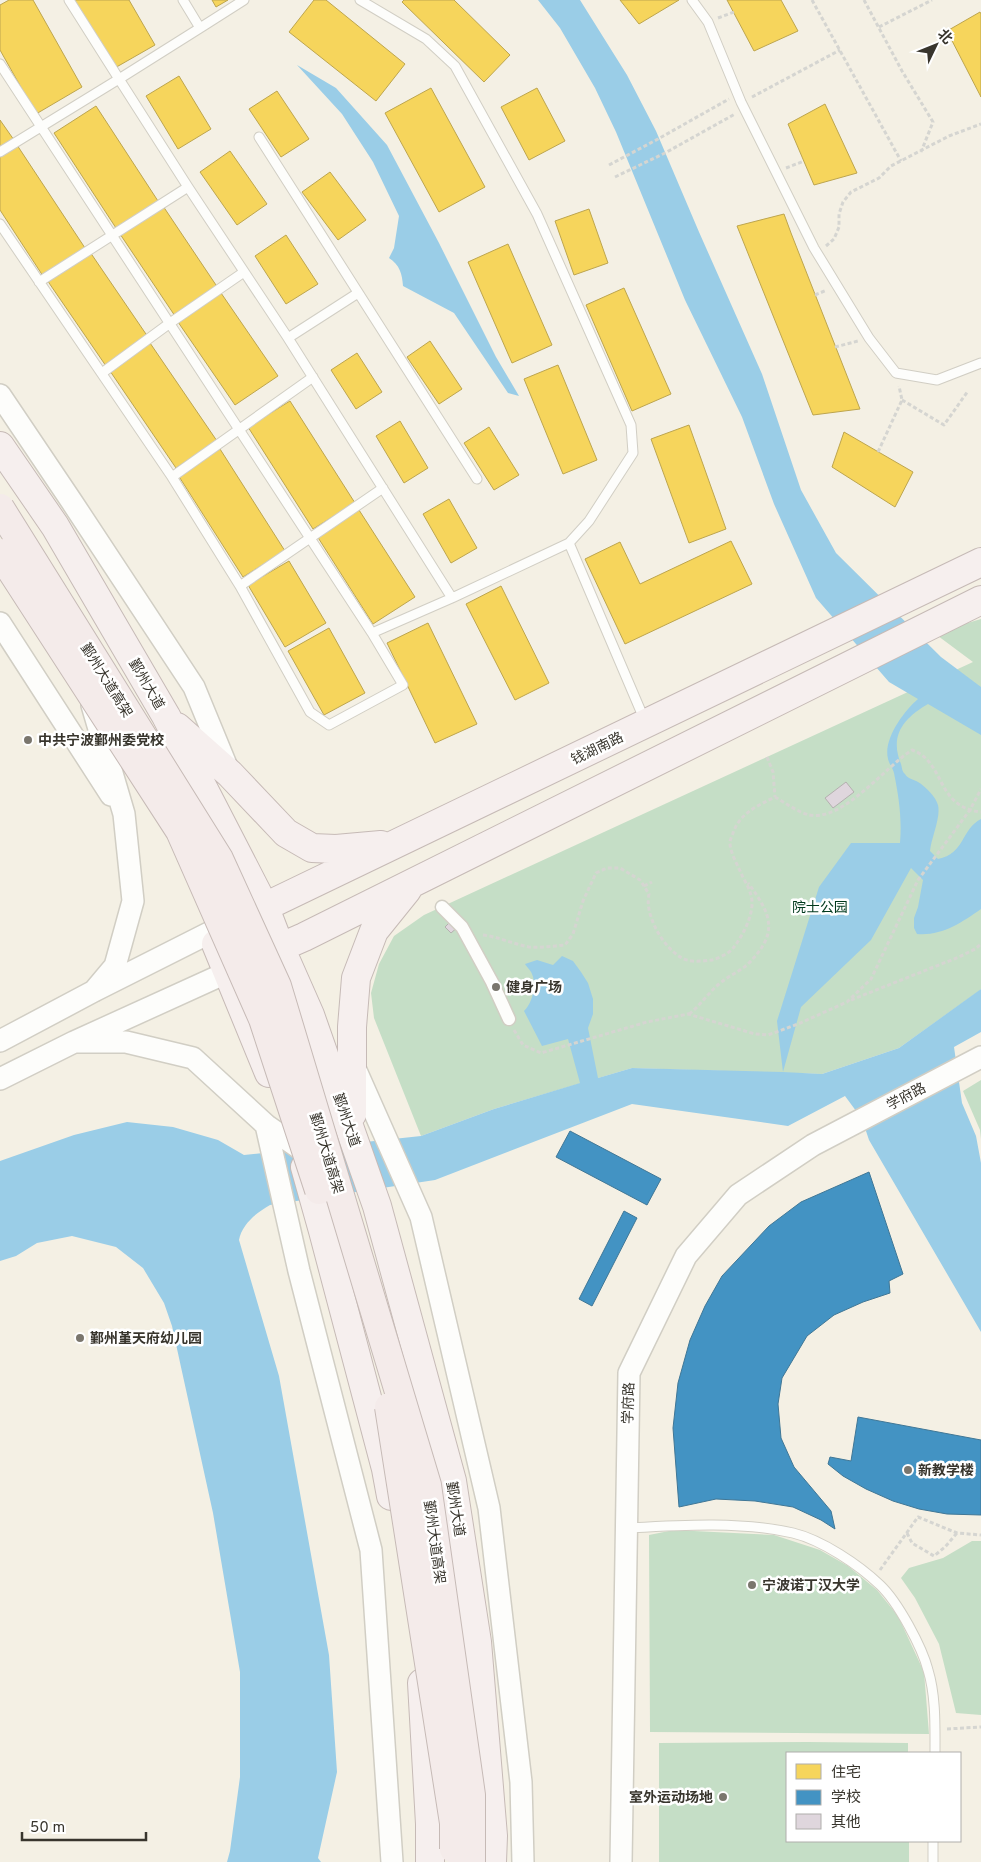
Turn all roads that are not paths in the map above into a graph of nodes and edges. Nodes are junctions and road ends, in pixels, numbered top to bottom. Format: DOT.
graph roads {
  1 [pos="69,0"];
  2 [pos="183,0"];
  3 [pos="244,0"];
  4 [pos="360,0"];
  5 [pos="692,0"];
  6 [pos="200,28"];
  7 [pos="0,64"];
  8 [pos="119,79"];
  9 [pos="41,127"];
  10 [pos="259,137"];
  11 [pos="0,152"];
  12 [pos="188,187"];
  13 [pos="0,224"];
  14 [pos="112,235"];
  15 [pos="244,272"];
  16 [pos="39,282"];
  17 [pos="358,294"];
  18 [pos="170,323"];
  19 [pos="288,338"];
  20 [pos="981,363"];
  21 [pos="102,373"];
  22 [pos="313,377"];
  23 [pos="0,395"];
  24 [pos="239,429"];
  25 [pos="0,446"];
  26 [pos="172,477"];
  27 [pos="477,480"];
  28 [pos="384,488"];
  29 [pos="0,508"];
  30 [pos="310,538"];
  31 [pos="569,543"];
  32 [pos="0,553"];
  33 [pos="981,562"];
  34 [pos="0,567"];
  35 [pos="240,586"];
  36 [pos="452,598"];
  37 [pos="981,600"];
  38 [pos="0,623"];
  39 [pos="372,633"];
  40 [pos="92,705"];
  41 [pos="166,716"];
  42 [pos="646,724"];
  43 [pos="230,774"];
  44 [pos="124,814"];
  45 [pos="400,843"];
  46 [pos="413,882"];
  47 [pos="442,907"];
  48 [pos="265,908"];
  49 [pos="211,932"];
  50 [pos="280,947"];
  51 [pos="228,972"];
  52 [pos="94,991"];
  53 [pos="509,1019"];
  54 [pos="0,1041"];
  55 [pos="74,1042"];
  56 [pos="981,1057"];
  57 [pos="352,1062"];
  58 [pos="0,1079"];
  59 [pos="266,1125"];
  60 [pos="352,1136"];
  61 [pos="299,1148"];
  62 [pos="627,1528"];
  63 [pos="935,1752"];
  64 [pos="934,1842"];
  65 [pos="392,1862"];
  66 [pos="430,1862"];
  67 [pos="454,1862"];
  68 [pos="471,1862"];
  69 [pos="492,1862"];
  70 [pos="523,1862"];
  71 [pos="621,1862"];
  72 [pos="933,1862"];
  1 -- 8 [label="lane"];
  2 -- 6 [label="lane"];
  3 -- 6 [label="lane"];
  4 -- 31 [label="lane"];
  5 -- 20 [label="lane"];
  6 -- 8 [label="lane"];
  7 -- 9 [label="lane"];
  8 -- 9 [label="lane"];
  8 -- 12 [label="lane"];
  9 -- 11 [label="lane"];
  9 -- 14 [label="lane"];
  10 -- 17 [label="lane"];
  12 -- 14 [label="lane"];
  12 -- 15 [label="lane"];
  13 -- 16 [label="lane"];
  14 -- 16 [label="lane"];
  14 -- 18 [label="lane"];
  15 -- 18 [label="lane"];
  15 -- 19 [label="lane"];
  16 -- 21 [label="lane"];
  17 -- 19 [label="lane"];
  17 -- 27 [label="lane"];
  18 -- 21 [label="lane"];
  18 -- 24 [label="lane"];
  19 -- 22 [label="lane"];
  21 -- 26 [label="lane"];
  22 -- 24 [label="lane"];
  22 -- 28 [label="lane"];
  23 -- 43 [label="street"];
  24 -- 26 [label="lane"];
  24 -- 30 [label="lane"];
  25 -- 41 [label="main road, 鄞州大道"];
  26 -- 35 [label="lane"];
  28 -- 30 [label="lane"];
  28 -- 36 [label="lane"];
  29 -- 68 [label="highway, 鄞州大道高架, bridge"];
  30 -- 35 [label="lane"];
  30 -- 39 [label="lane"];
  31 -- 36 [label="lane"];
  31 -- 42 [label="lane"];
  32 -- 67 [label="highway, 鄞州大道高架, bridge"];
  33 -- 42 [label="main road, 钱湖南路"];
  34 -- 40 [label="main road"];
  35 -- 39 [label="lane"];
  36 -- 39 [label="lane"];
  37 -- 46 [label="main road"];
  38 -- 44 [label="street"];
  40 -- 44 [label="street"];
  40 -- 49 [label="main road"];
  41 -- 43 [label="main road"];
  41 -- 48 [label="main road, 鄞州大道"];
  42 -- 45 [label="main road, 钱湖南路"];
  43 -- 45 [label="main road"];
  44 -- 52 [label="street"];
  45 -- 48 [label="main road, 钱湖南路"];
  46 -- 50 [label="main road"];
  46 -- 57 [label="main road"];
  47 -- 53 [label="street"];
  48 -- 49 [label="main road, 钱湖南路"];
  48 -- 50 [label="main road, 鄞州大道"];
  49 -- 51 [label="main road"];
  49 -- 52 [label="street"];
  50 -- 51 [label="main road"];
  50 -- 60 [label="main road, 鄞州大道"];
  51 -- 55 [label="street"];
  51 -- 61 [label="main road"];
  52 -- 54 [label="street"];
  55 -- 58 [label="street"];
  55 -- 59 [label="street"];
  56 -- 62 [label="street, 学府路"];
  57 -- 60 [label="main road"];
  57 -- 70 [label="street, 鄞州大道"];
  59 -- 61 [label="street"];
  59 -- 65 [label="street"];
  60 -- 69 [label="main road, 鄞州大道"];
  61 -- 66 [label="main road"];
  62 -- 63 [label="lane"];
  62 -- 71 [label="street, 学府路"];
  64 -- 72 [label="lane"];
}
